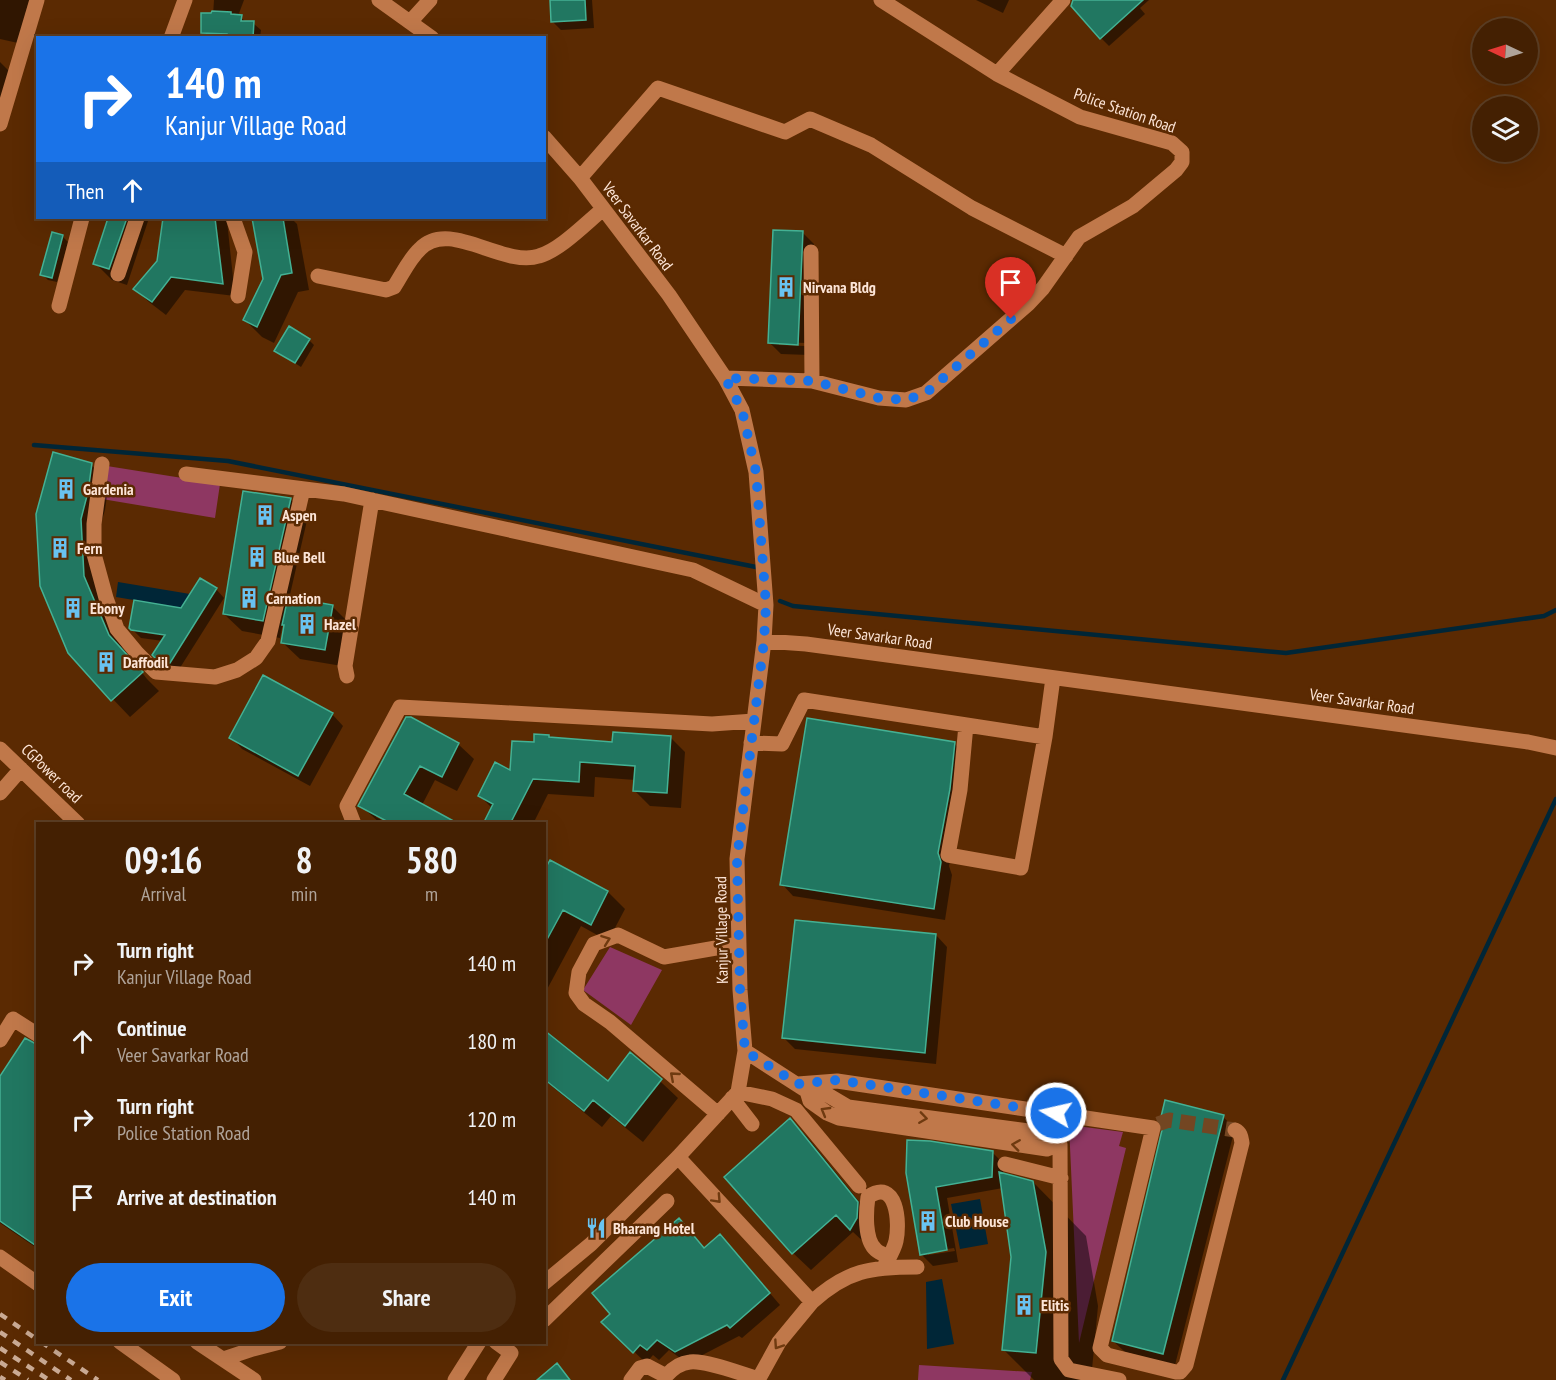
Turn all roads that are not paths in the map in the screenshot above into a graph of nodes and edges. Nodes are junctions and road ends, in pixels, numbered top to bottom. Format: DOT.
graph roads {
  1 [pos="37,0"];
  2 [pos="185,0"];
  3 [pos="379,0"];
  4 [pos="430,0"];
  5 [pos="881,0"];
  6 [pos="1064,0"];
  7 [pos="410,22"];
  8 [pos="172,36"];
  9 [pos="429,36"];
  10 [pos="997,74"];
  11 [pos="0,124"];
  12 [pos="546,139"];
  13 [pos="580,178"];
  14 [pos="602,210"];
  15 [pos="82,219"];
  16 [pos="137,219"];
  17 [pos="233,219"];
  18 [pos="812,252"];
  19 [pos="1066,256"];
  20 [pos="118,274"];
  21 [pos="318,276"];
  22 [pos="238,296"];
  23 [pos="59,306"];
  24 [pos="725,378"];
  25 [pos="812,381"];
  26 [pos="102,464"];
  27 [pos="186,474"];
  28 [pos="303,489"];
  29 [pos="372,500"];
  30 [pos="766,605"];
  31 [pos="769,641"];
  32 [pos="347,676"];
  33 [pos="1053,678"];
  34 [pos="754,721"];
  35 [pos="966,724"];
  36 [pos="1045,737"];
  37 [pos="751,743"];
  38 [pos="0,748"];
  39 [pos="1556,748"];
  40 [pos="21,769"];
  41 [pos="0,793"];
  42 [pos="76,822"];
  43 [pos="353,822"];
  44 [pos="739,944"];
  45 [pos="36,1034"];
  46 [pos="0,1040"];
  47 [pos="745,1051"];
  48 [pos="802,1087"];
  49 [pos="729,1102"];
  50 [pos="749,1127"];
  51 [pos="1235,1130"];
  52 [pos="678,1156"];
  53 [pos="1005,1164"];
  54 [pos="1061,1178"];
  55 [pos="859,1186"];
  56 [pos="667,1201"];
  57 [pos="0,1257"];
  58 [pos="916,1267"];
  59 [pos="546,1281"];
  60 [pos="36,1283"];
  61 [pos="812,1302"];
  62 [pos="546,1318"];
  63 [pos="123,1344"];
  64 [pos="200,1344"];
  65 [pos="272,1344"];
  66 [pos="478,1344"];
  67 [pos="502,1344"];
  68 [pos="517,1348"];
  69 [pos="223,1359"];
  70 [pos="666,1378"];
  71 [pos="758,1379"];
  72 [pos="173,1380"];
  73 [pos="254,1380"];
  74 [pos="455,1380"];
  75 [pos="494,1380"];
  76 [pos="631,1380"];
  77 [pos="1119,1380"];
  1 -- 11 [label="street"];
  2 -- 8 [label="street"];
  3 -- 7 [label="street"];
  4 -- 7 [label="street"];
  5 -- 10 [label="street, Police Station Road"];
  6 -- 10 [label="street"];
  7 -- 9 [label="street"];
  10 -- 19 [label="street, Police Station Road"];
  12 -- 13 [label="street, Veer Savarkar Road"];
  13 -- 14 [label="street, Veer Savarkar Road"];
  13 -- 19 [label="street"];
  14 -- 21 [label="street"];
  14 -- 24 [label="street, Veer Savarkar Road"];
  15 -- 23 [label="street"];
  16 -- 20 [label="street"];
  17 -- 22 [label="street"];
  18 -- 25 [label="street"];
  19 -- 25 [label="street, Police Station Road"];
  24 -- 25 [label="street, Police Station Road"];
  24 -- 30 [label="street, Veer Savarkar Road"];
  26 -- 28 [label="street"];
  27 -- 28 [label="street"];
  28 -- 29 [label="street"];
  29 -- 30 [label="street"];
  29 -- 32 [label="street"];
  30 -- 31 [label="street, Veer Savarkar Road"];
  31 -- 33 [label="street, Veer Savarkar Road"];
  31 -- 34 [label="street, Kanjur Village Road"];
  33 -- 36 [label="street"];
  33 -- 39 [label="street, Veer Savarkar Road"];
  34 -- 37 [label="street, Kanjur Village Road"];
  34 -- 43 [label="street"];
  35 -- 36 [label="street"];
  35 -- 36 [label="street"];
  35 -- 37 [label="street"];
  37 -- 44 [label="street, Kanjur Village Road"];
  38 -- 40 [label="street, CGPower road"];
  40 -- 41 [label="street"];
  40 -- 42 [label="street, CGPower road"];
  44 -- 47 [label="street, Kanjur Village Road"];
  49 -- 44 [label="street, one-way"];
  45 -- 46 [label="street"];
  47 -- 48 [label="street"];
  47 -- 49 [label="street, Kanjur Village Road"];
  48 -- 51 [label="street"];
  48 -- 54 [label="street"];
  49 -- 50 [label="street"];
  49 -- 52 [label="street"];
  49 -- 55 [label="street"];
  52 -- 59 [label="street"];
  52 -- 61 [label="street, one-way"];
  53 -- 54 [label="street"];
  54 -- 77 [label="street"];
  56 -- 62 [label="street"];
  57 -- 60 [label="street"];
  58 -- 61 [label="street"];
  61 -- 71 [label="street, one-way"];
  63 -- 72 [label="street"];
  64 -- 69 [label="street"];
  65 -- 69 [label="street"];
  66 -- 74 [label="street"];
  67 -- 68 [label="street"];
  68 -- 75 [label="street"];
  69 -- 73 [label="street"];
  70 -- 71 [label="street"];
  70 -- 76 [label="street"];
}
